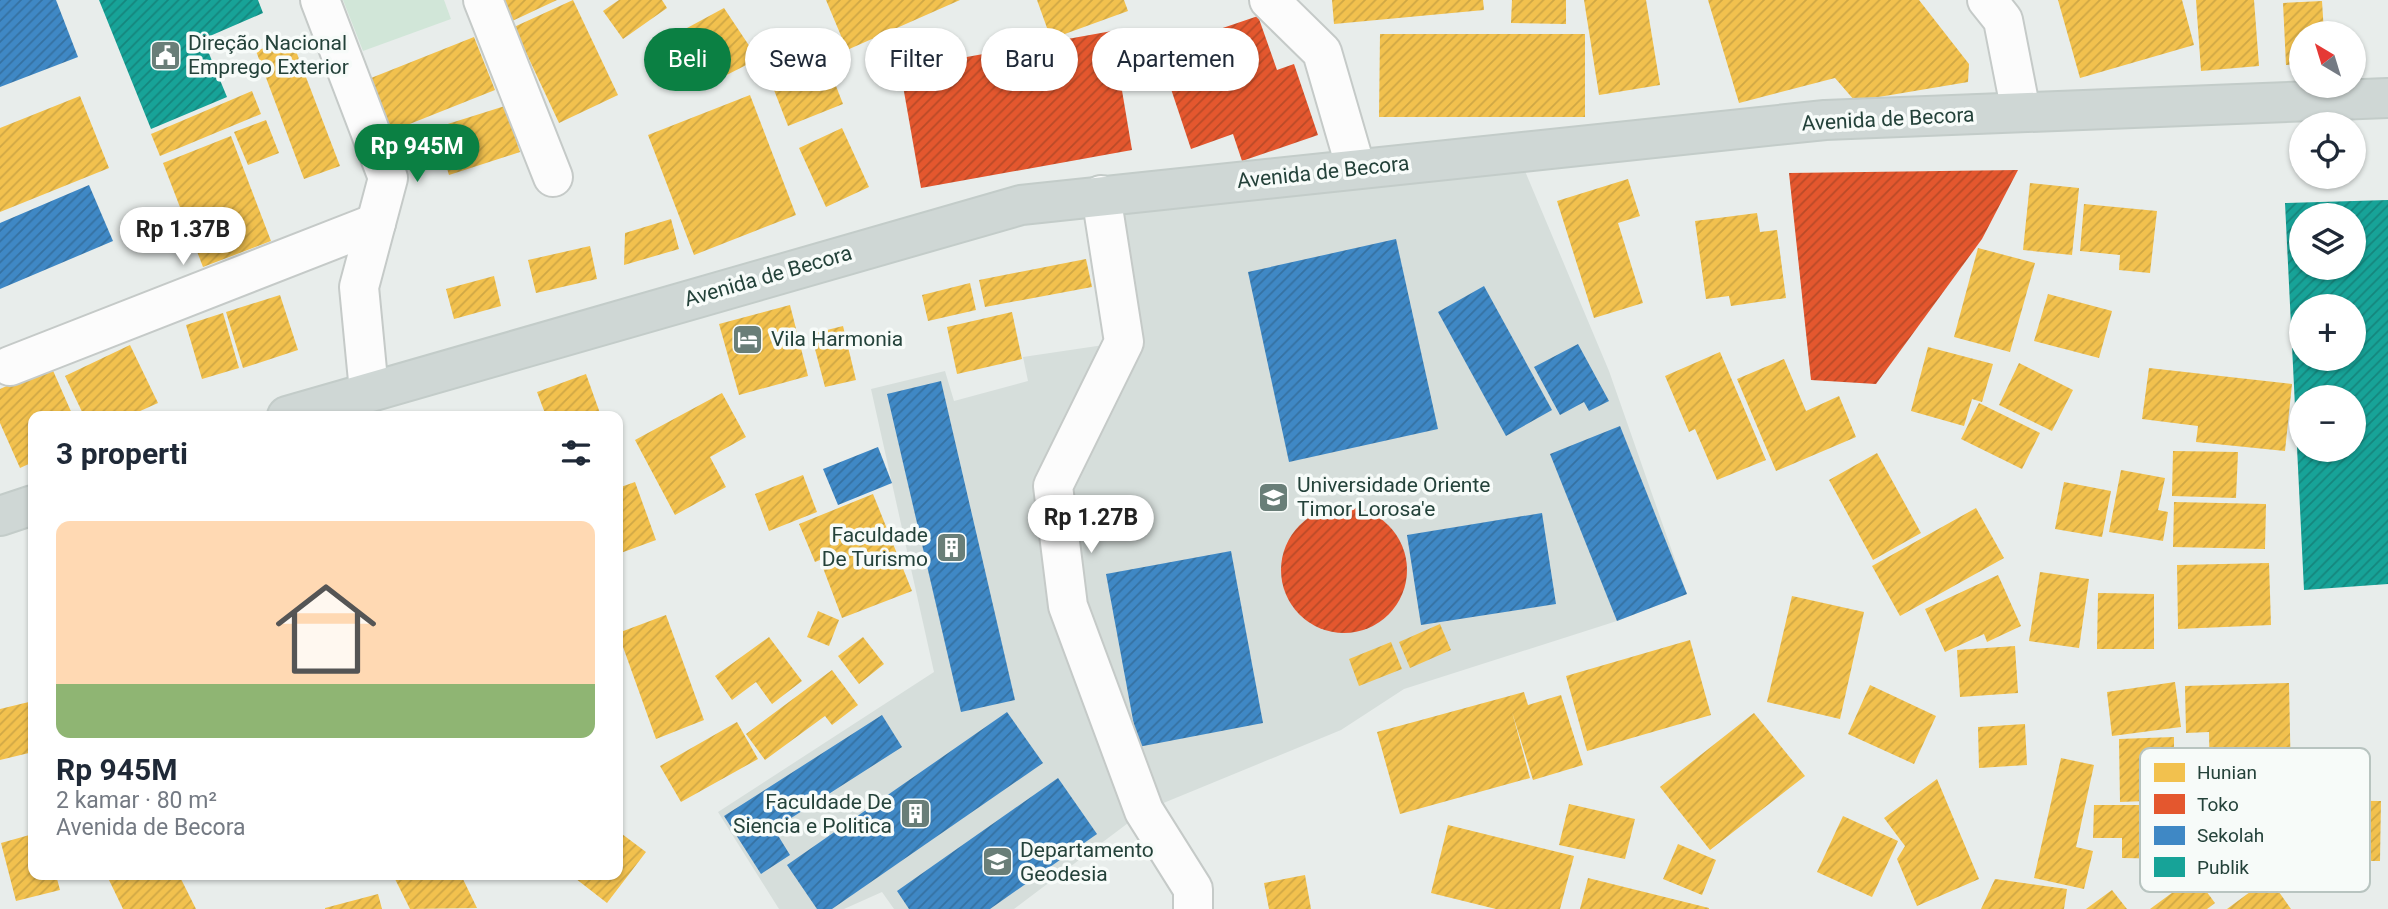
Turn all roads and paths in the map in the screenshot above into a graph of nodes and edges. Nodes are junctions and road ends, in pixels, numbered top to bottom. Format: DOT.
graph roads {
  1 [pos="320,0"];
  2 [pos="483,0"];
  3 [pos="1269,0"];
  4 [pos="1987,0"];
  5 [pos="2388,98"];
  6 [pos="2021,112"];
  7 [pos="1356,169"];
  8 [pos="553,177"];
  9 [pos="1101,195"];
  10 [pos="376,223"];
  11 [pos="10,366"];
  12 [pos="369,391"];
  13 [pos="330,410"];
  14 [pos="28,507"];
  15 [pos="0,516"];
  16 [pos="1193,909"];
  1 -- 10 [label="street"];
  2 -- 8 [label="street"];
  3 -- 7 [label="street"];
  4 -- 6 [label="street"];
  5 -- 6 [label="main road, Avenida de Becora"];
  6 -- 7 [label="main road, Avenida de Becora"];
  7 -- 9 [label="main road, Avenida de Becora"];
  9 -- 12 [label="main road, Avenida de Becora"];
  9 -- 16 [label="street"];
  10 -- 11 [label="street"];
  10 -- 12 [label="street"];
  12 -- 13 [label="main road, Avenida de Becora"];
  14 -- 15 [label="main road"];
}
